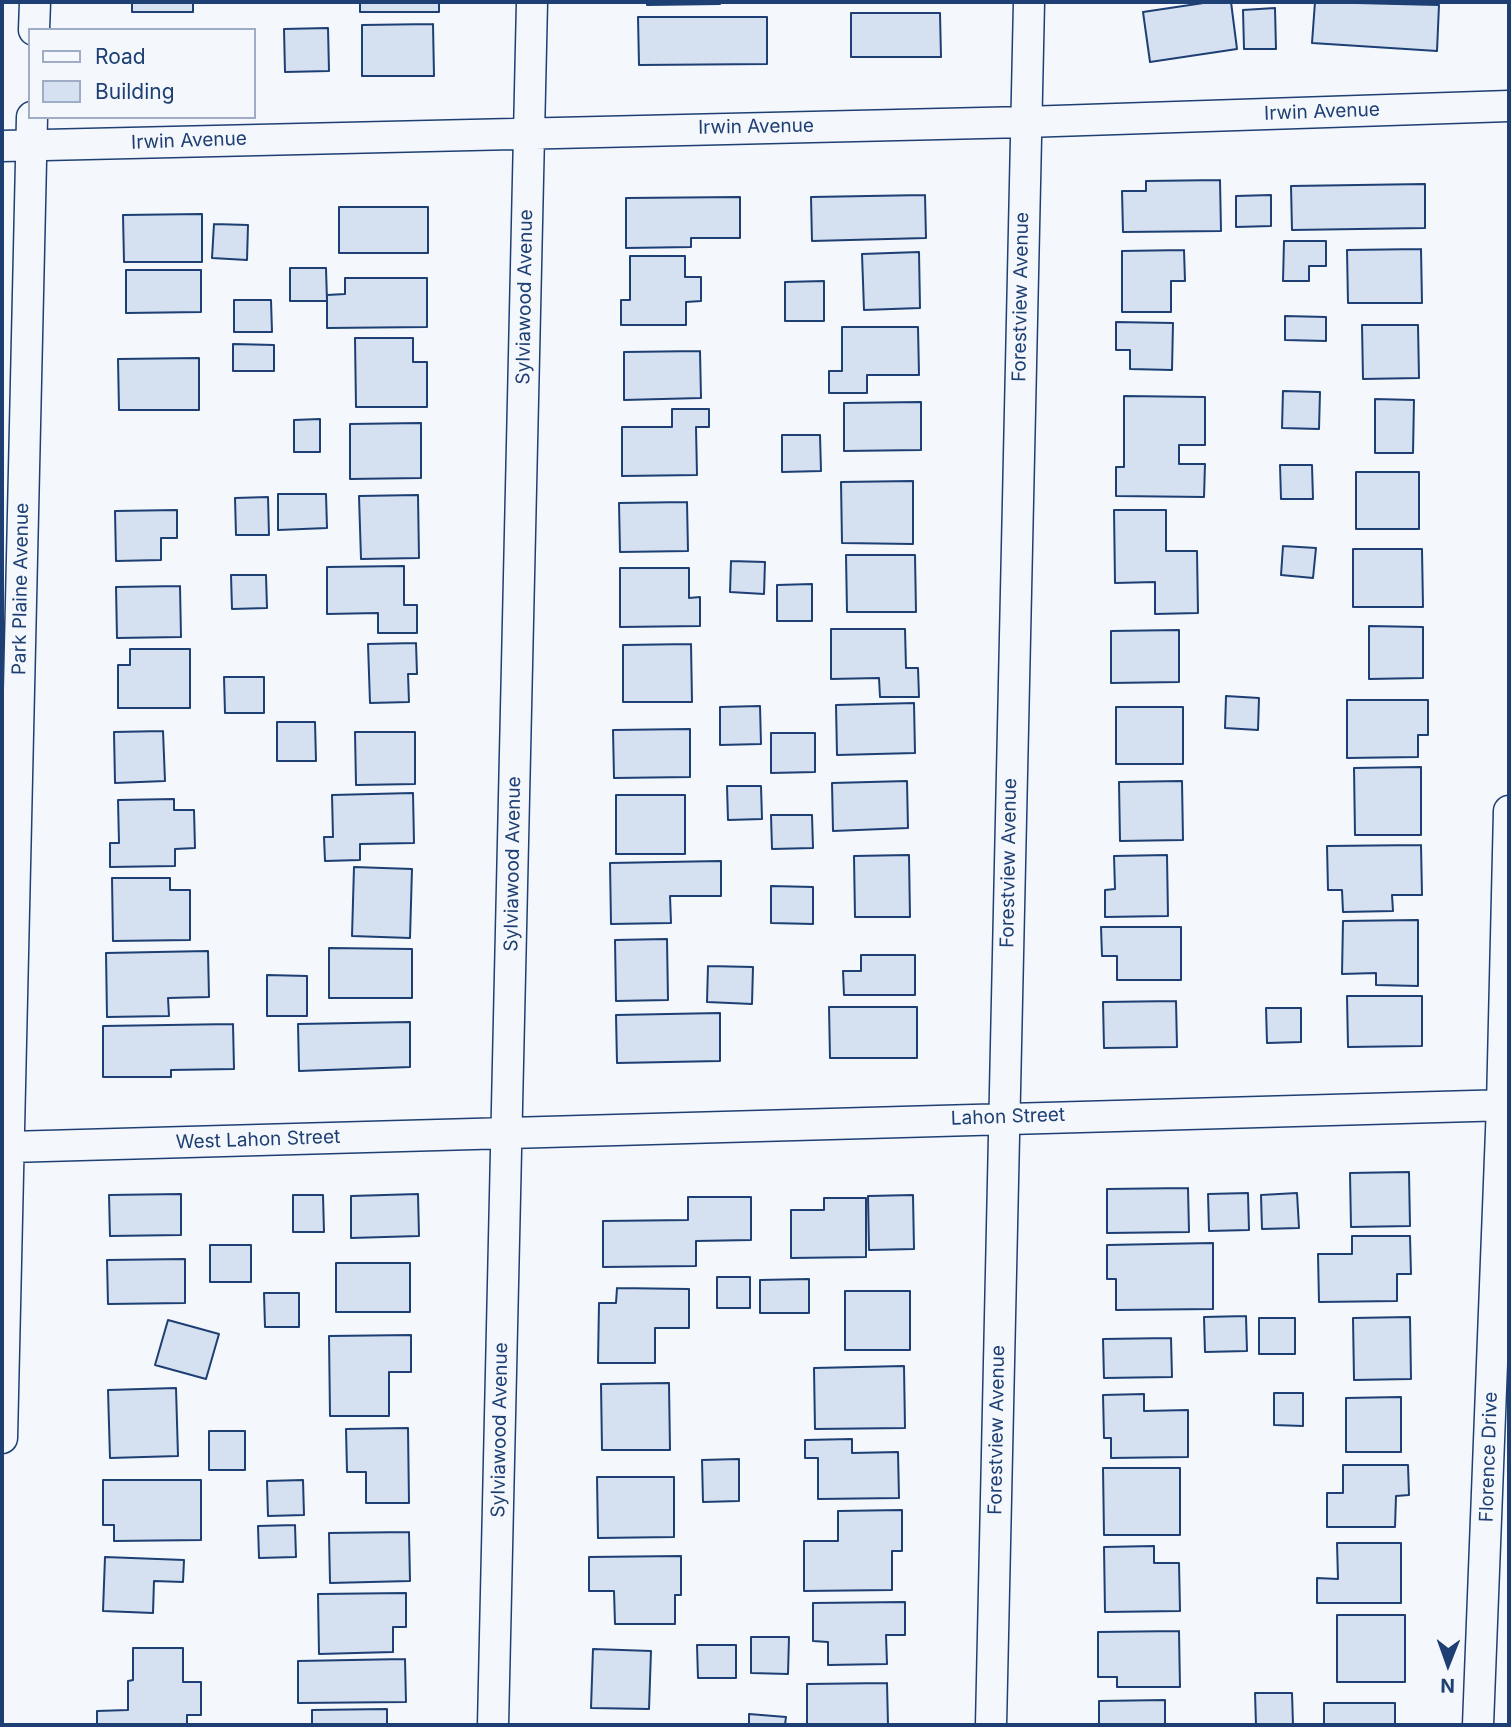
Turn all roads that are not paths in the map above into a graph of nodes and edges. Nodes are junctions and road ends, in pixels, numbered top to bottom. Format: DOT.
graph roads {
  1 [pos="35,2"];
  2 [pos="532,2"];
  3 [pos="1028,2"];
  4 [pos="34,28"];
  5 [pos="1509,106"];
  6 [pos="1025,122"];
  7 [pos="32,131"];
  8 [pos="529,131"];
  9 [pos="2,146"];
  10 [pos="1509,811"];
  11 [pos="1506,1105"];
  12 [pos="1003,1117"];
  13 [pos="507,1133"];
  14 [pos="9,1147"];
  15 [pos="2,1438"];
  16 [pos="493,1725"];
  17 [pos="991,1725"];
  18 [pos="1478,1725"];
  1 -- 4 [label="street"];
  2 -- 8 [label="street, Sylviawood Avenue"];
  3 -- 6 [label="street, Forestview Avenue"];
  5 -- 6 [label="street, Irwin Avenue"];
  6 -- 8 [label="street, Irwin Avenue"];
  6 -- 12 [label="street, Forestview Avenue"];
  7 -- 8 [label="street, Irwin Avenue"];
  7 -- 9 [label="street, Irwin Avenue"];
  7 -- 14 [label="street, Park Plaine Avenue"];
  8 -- 13 [label="street, Sylviawood Avenue"];
  10 -- 11 [label="street, Florence Drive"];
  11 -- 12 [label="street, Lahon Street"];
  11 -- 18 [label="street, Florence Drive"];
  12 -- 13 [label="street, Lahon Street"];
  12 -- 17 [label="street, Forestview Avenue"];
  13 -- 14 [label="street, West Lahon Street"];
  13 -- 16 [label="street, Sylviawood Avenue"];
  14 -- 15 [label="street, Park Plaine Avenue"];
}
